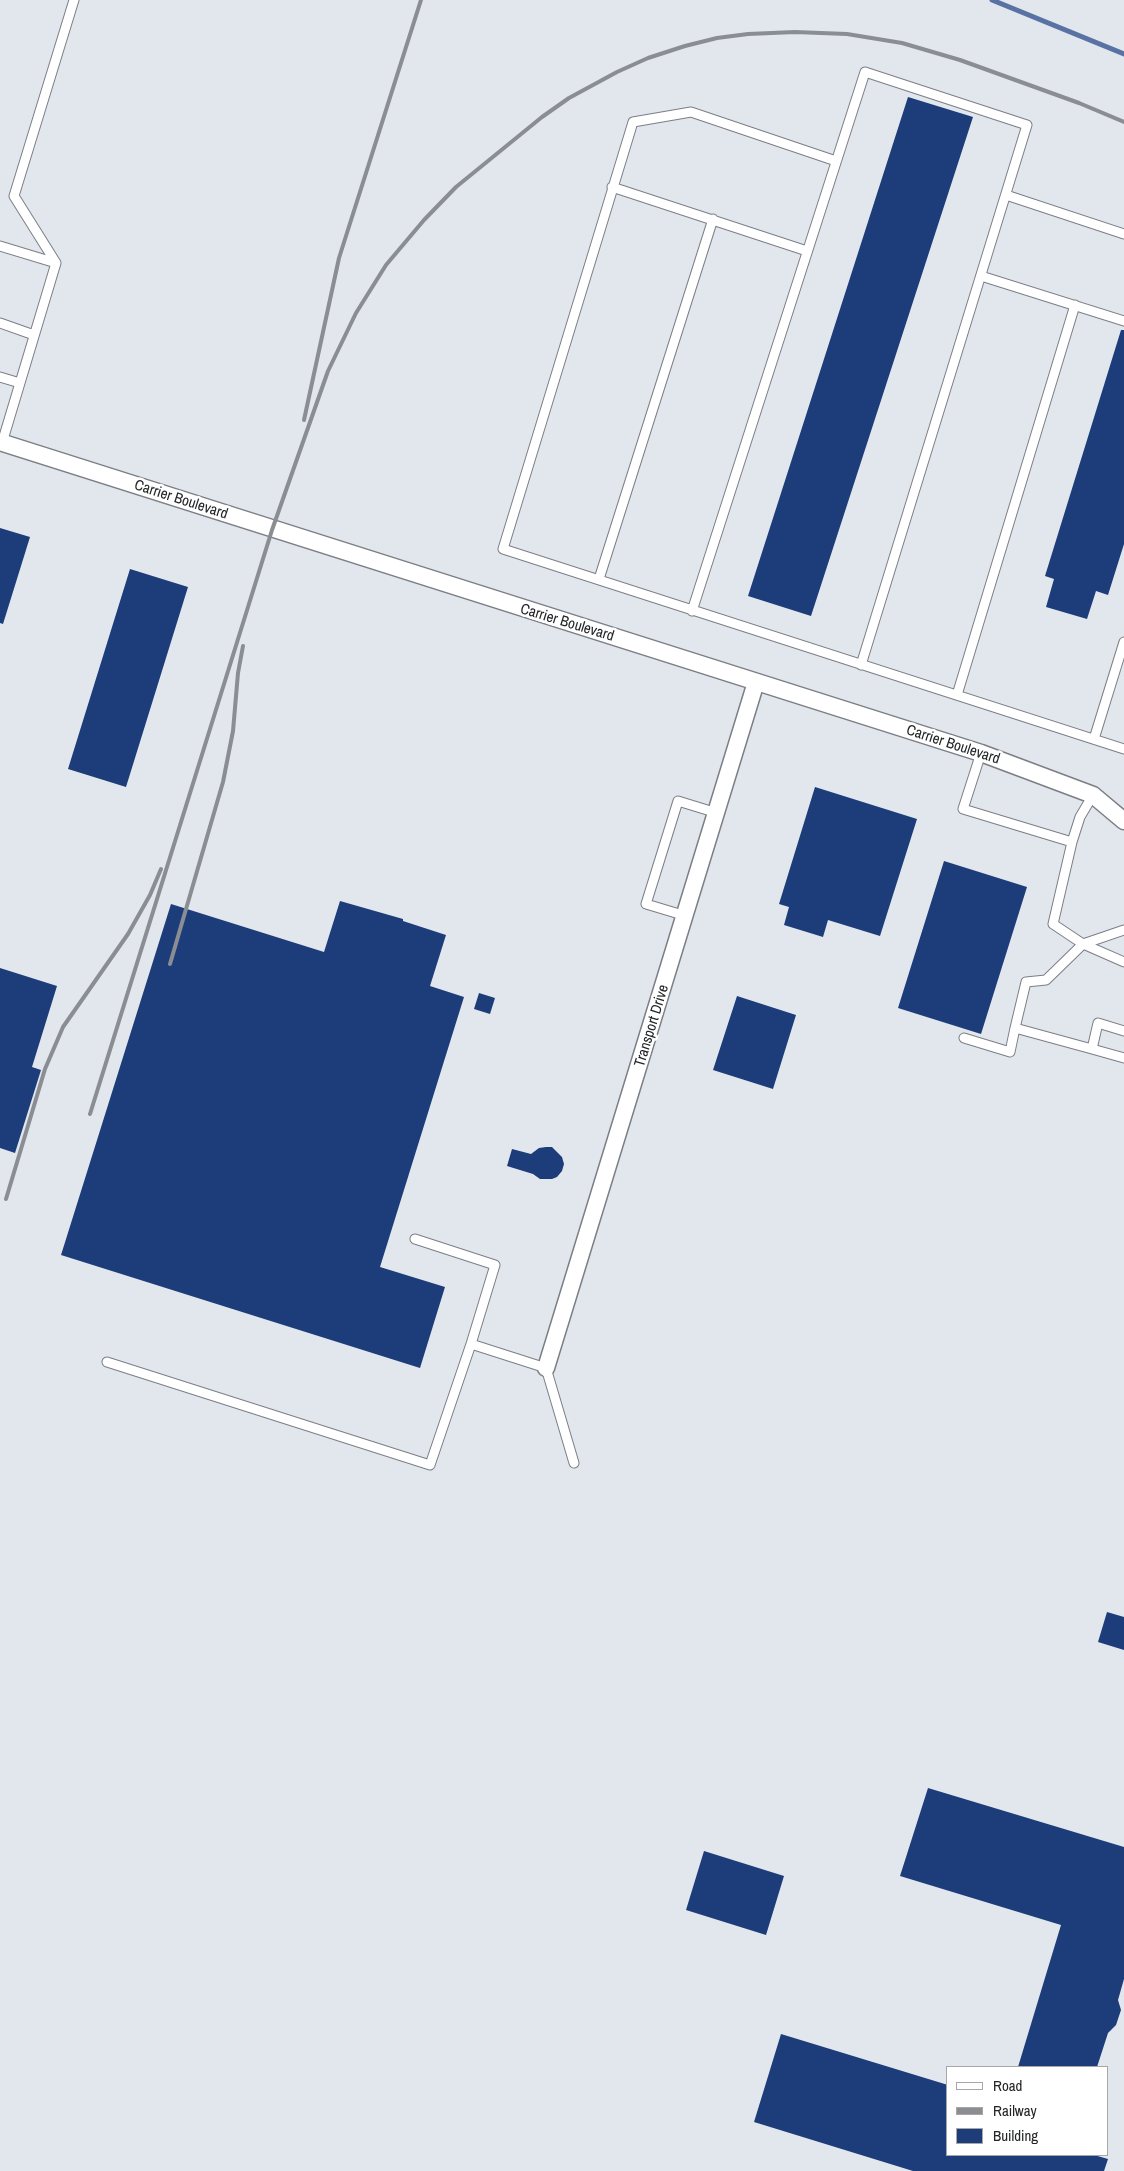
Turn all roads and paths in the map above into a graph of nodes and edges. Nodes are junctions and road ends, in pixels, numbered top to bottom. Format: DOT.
graph roads {
  1 [pos="74,0"];
  2 [pos="836,161"];
  3 [pos="612,187"];
  4 [pos="1006,195"];
  5 [pos="713,220"];
  6 [pos="1124,234"];
  7 [pos="0,246"];
  8 [pos="807,251"];
  9 [pos="56,263"];
  10 [pos="980,276"];
  11 [pos="1075,305"];
  12 [pos="1124,321"];
  13 [pos="0,323"];
  14 [pos="34,336"];
  15 [pos="0,377"];
  16 [pos="20,383"];
  17 [pos="1,443"];
  18 [pos="599,579"];
  19 [pos="692,611"];
  20 [pos="1124,642"];
  21 [pos="861,665"];
  22 [pos="756,682"];
  23 [pos="957,695"];
  24 [pos="1094,740"];
  25 [pos="1124,749"];
  26 [pos="981,753"];
  27 [pos="1093,795"];
  28 [pos="717,813"];
  29 [pos="1124,821"];
  30 [pos="1072,842"];
  31 [pos="686,916"];
  32 [pos="1124,930"];
  33 [pos="1083,944"];
  34 [pos="1124,962"];
  35 [pos="1016,1028"];
  36 [pos="1124,1031"];
  37 [pos="964,1038"];
  38 [pos="1092,1048"];
  39 [pos="1124,1058"];
  40 [pos="415,1239"];
  41 [pos="471,1344"];
  42 [pos="107,1362"];
  43 [pos="546,1368"];
  44 [pos="574,1463"];
  1 -- 9 [label="lane"];
  2 -- 3 [label="lane"];
  2 -- 4 [label="lane"];
  2 -- 8 [label="lane"];
  3 -- 5 [label="lane"];
  3 -- 18 [label="lane"];
  4 -- 6 [label="lane"];
  4 -- 10 [label="lane"];
  5 -- 8 [label="lane"];
  5 -- 18 [label="lane"];
  7 -- 9 [label="lane"];
  8 -- 19 [label="lane"];
  9 -- 14 [label="lane"];
  10 -- 11 [label="lane"];
  10 -- 21 [label="lane"];
  11 -- 12 [label="lane"];
  11 -- 23 [label="lane"];
  13 -- 14 [label="lane"];
  14 -- 16 [label="lane"];
  15 -- 16 [label="lane"];
  16 -- 17 [label="lane"];
  17 -- 22 [label="street, Carrier Boulevard"];
  18 -- 19 [label="lane"];
  19 -- 21 [label="lane"];
  20 -- 24 [label="lane"];
  21 -- 23 [label="lane"];
  22 -- 26 [label="street, Carrier Boulevard"];
  22 -- 28 [label="street, Transport Drive"];
  23 -- 24 [label="lane"];
  24 -- 25 [label="lane"];
  26 -- 27 [label="street, Carrier Boulevard"];
  26 -- 30 [label="lane"];
  27 -- 29 [label="street, Carrier Boulevard"];
  27 -- 30 [label="lane"];
  28 -- 31 [label="street, Transport Drive"];
  28 -- 31 [label="lane"];
  30 -- 33 [label="lane"];
  31 -- 43 [label="street, Transport Drive"];
  32 -- 33 [label="lane"];
  33 -- 34 [label="lane"];
  33 -- 35 [label="lane"];
  35 -- 37 [label="lane"];
  35 -- 38 [label="lane"];
  36 -- 38 [label="lane"];
  38 -- 39 [label="lane"];
  40 -- 41 [label="lane"];
  41 -- 42 [label="lane"];
  41 -- 43 [label="lane"];
  43 -- 44 [label="lane"];
}
